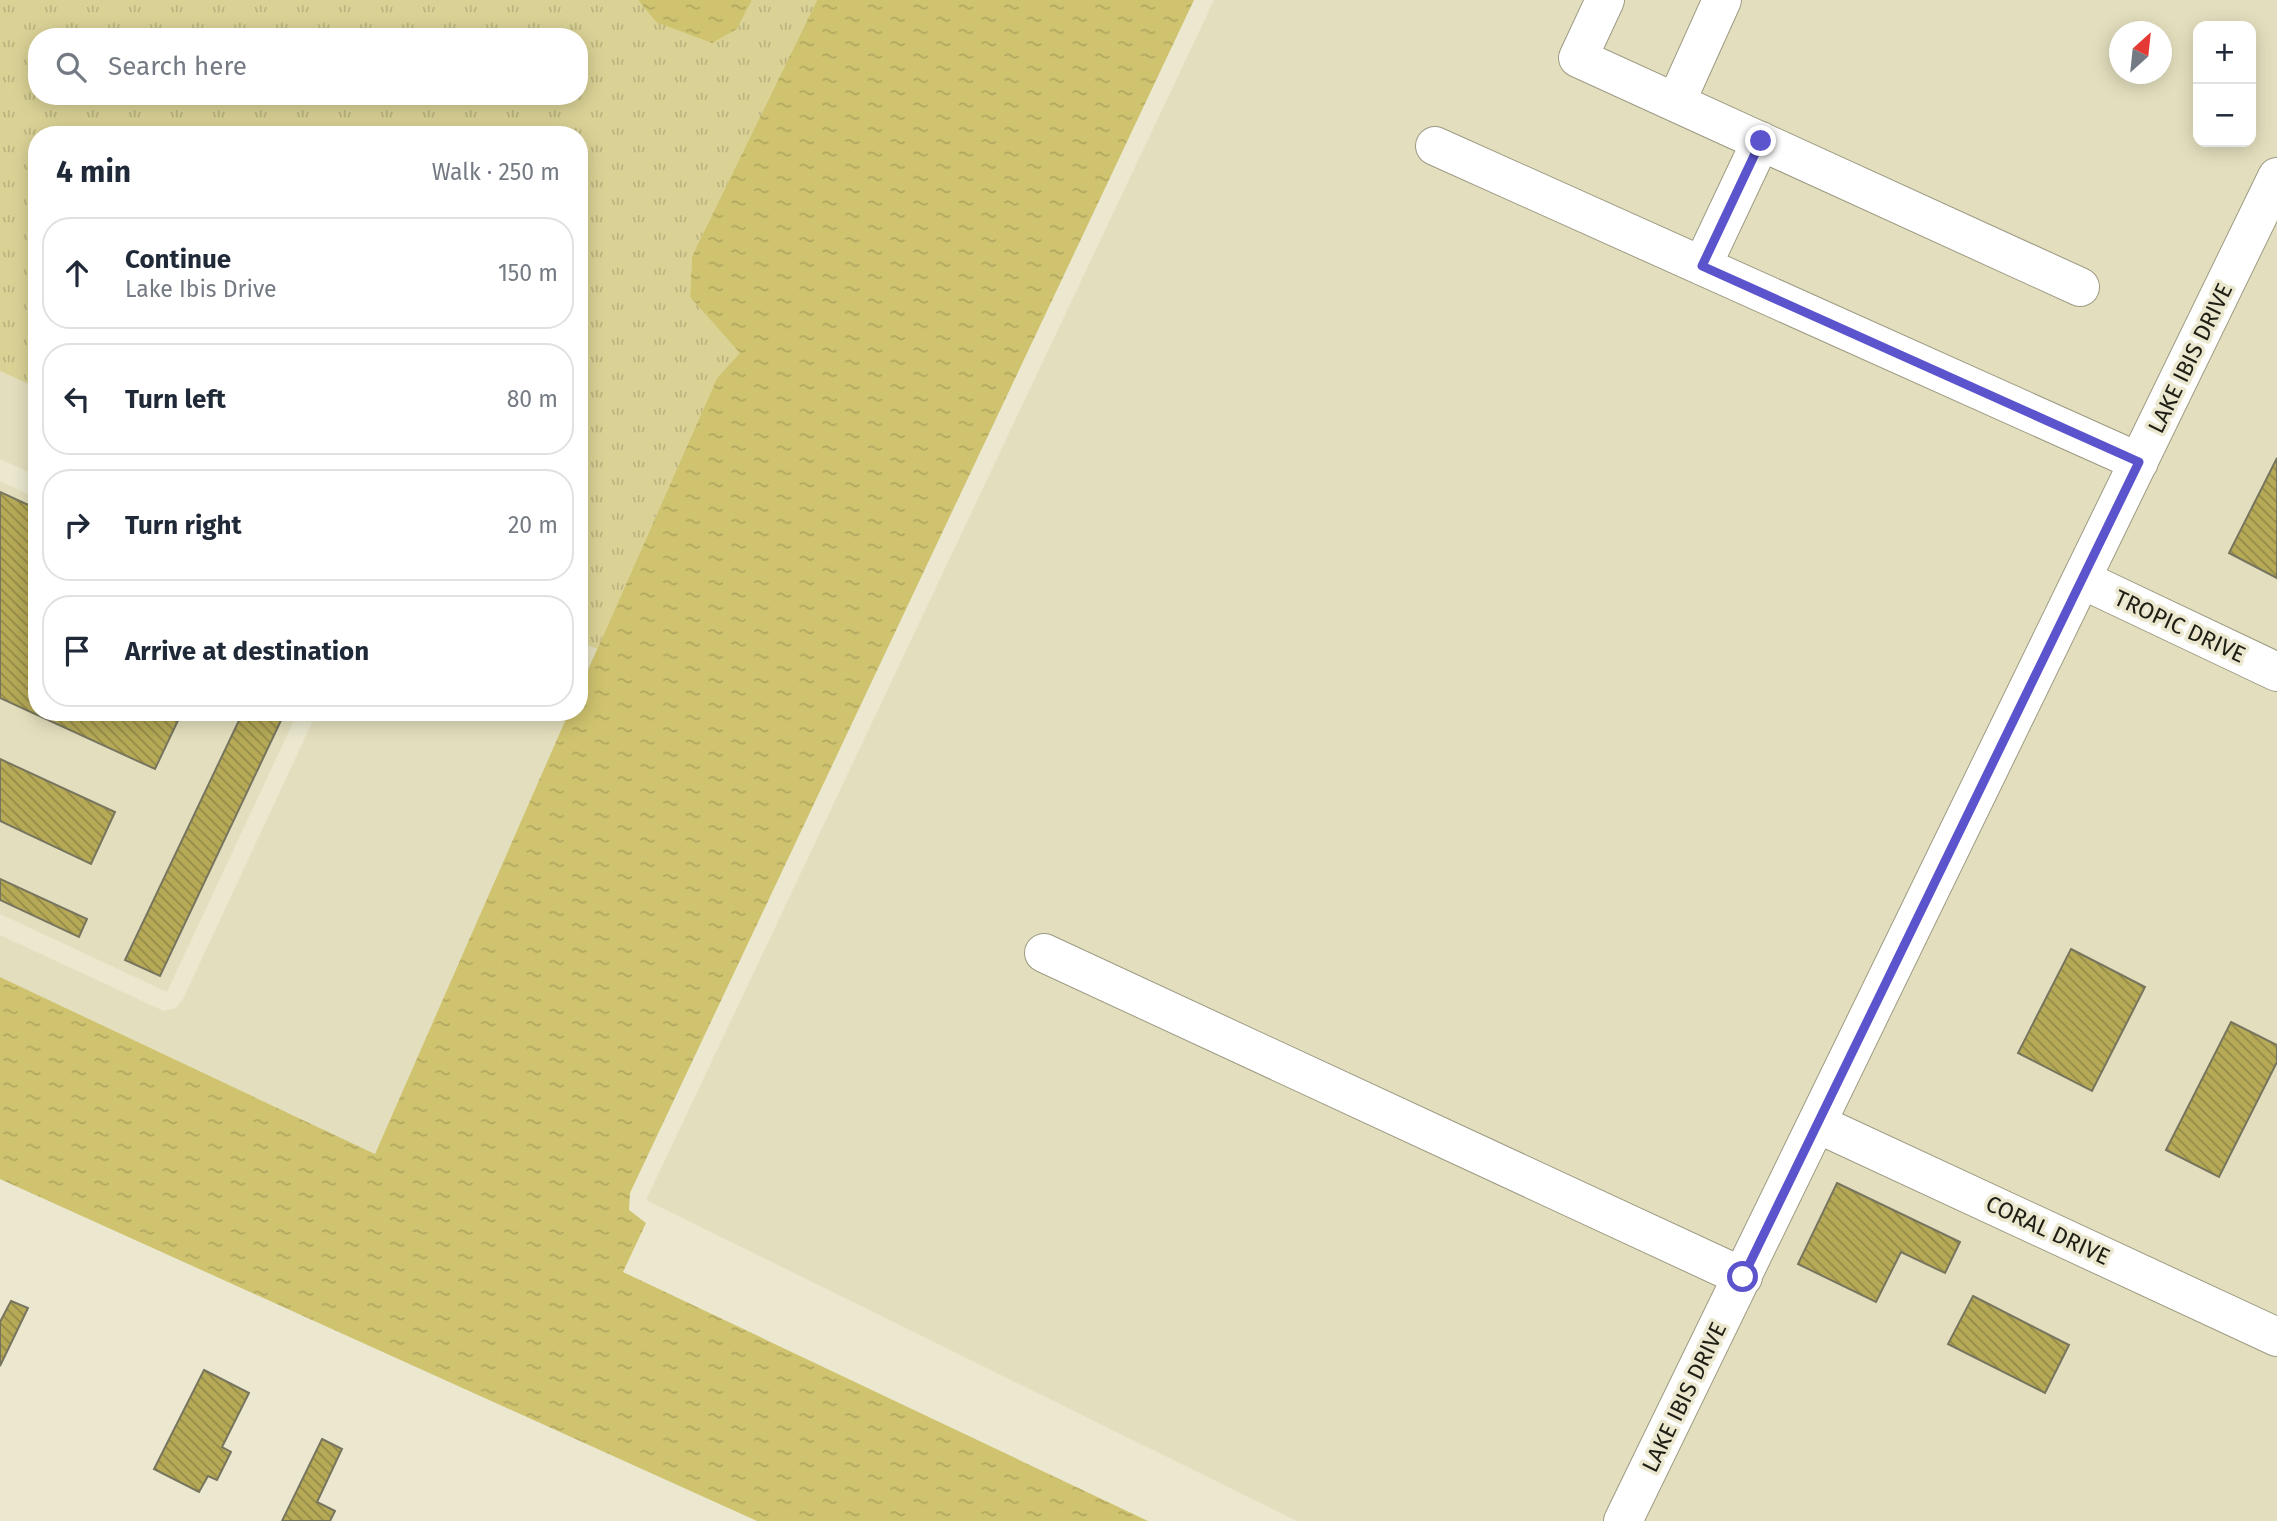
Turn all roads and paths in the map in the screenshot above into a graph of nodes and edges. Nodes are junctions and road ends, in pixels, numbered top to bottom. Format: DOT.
graph roads {
  1 [pos="1605,0"];
  2 [pos="1722,0"];
  3 [pos="1676,102"];
  4 [pos="1761,141"];
  5 [pos="1435,146"];
  6 [pos="2277,177"];
  7 [pos="1702,266"];
  8 [pos="2080,287"];
  9 [pos="2139,462"];
  10 [pos="2083,580"];
  11 [pos="2277,671"];
  12 [pos="1044,953"];
  13 [pos="1818,1124"];
  14 [pos="1743,1277"];
  15 [pos="2277,1336"];
  16 [pos="1623,1521"];
  1 -- 3 [label="street"];
  2 -- 3 [label="street"];
  3 -- 4 [label="street"];
  4 -- 7 [label="street"];
  4 -- 8 [label="street"];
  5 -- 7 [label="street"];
  6 -- 9 [label="street, LAKE IBIS DRIVE"];
  7 -- 9 [label="street"];
  9 -- 10 [label="street, LAKE IBIS DRIVE"];
  10 -- 11 [label="street, TROPIC DRIVE"];
  10 -- 13 [label="street, LAKE IBIS DRIVE"];
  12 -- 14 [label="street"];
  13 -- 14 [label="street, LAKE IBIS DRIVE"];
  13 -- 15 [label="street, CORAL DRIVE"];
  14 -- 16 [label="street, LAKE IBIS DRIVE"];
}
